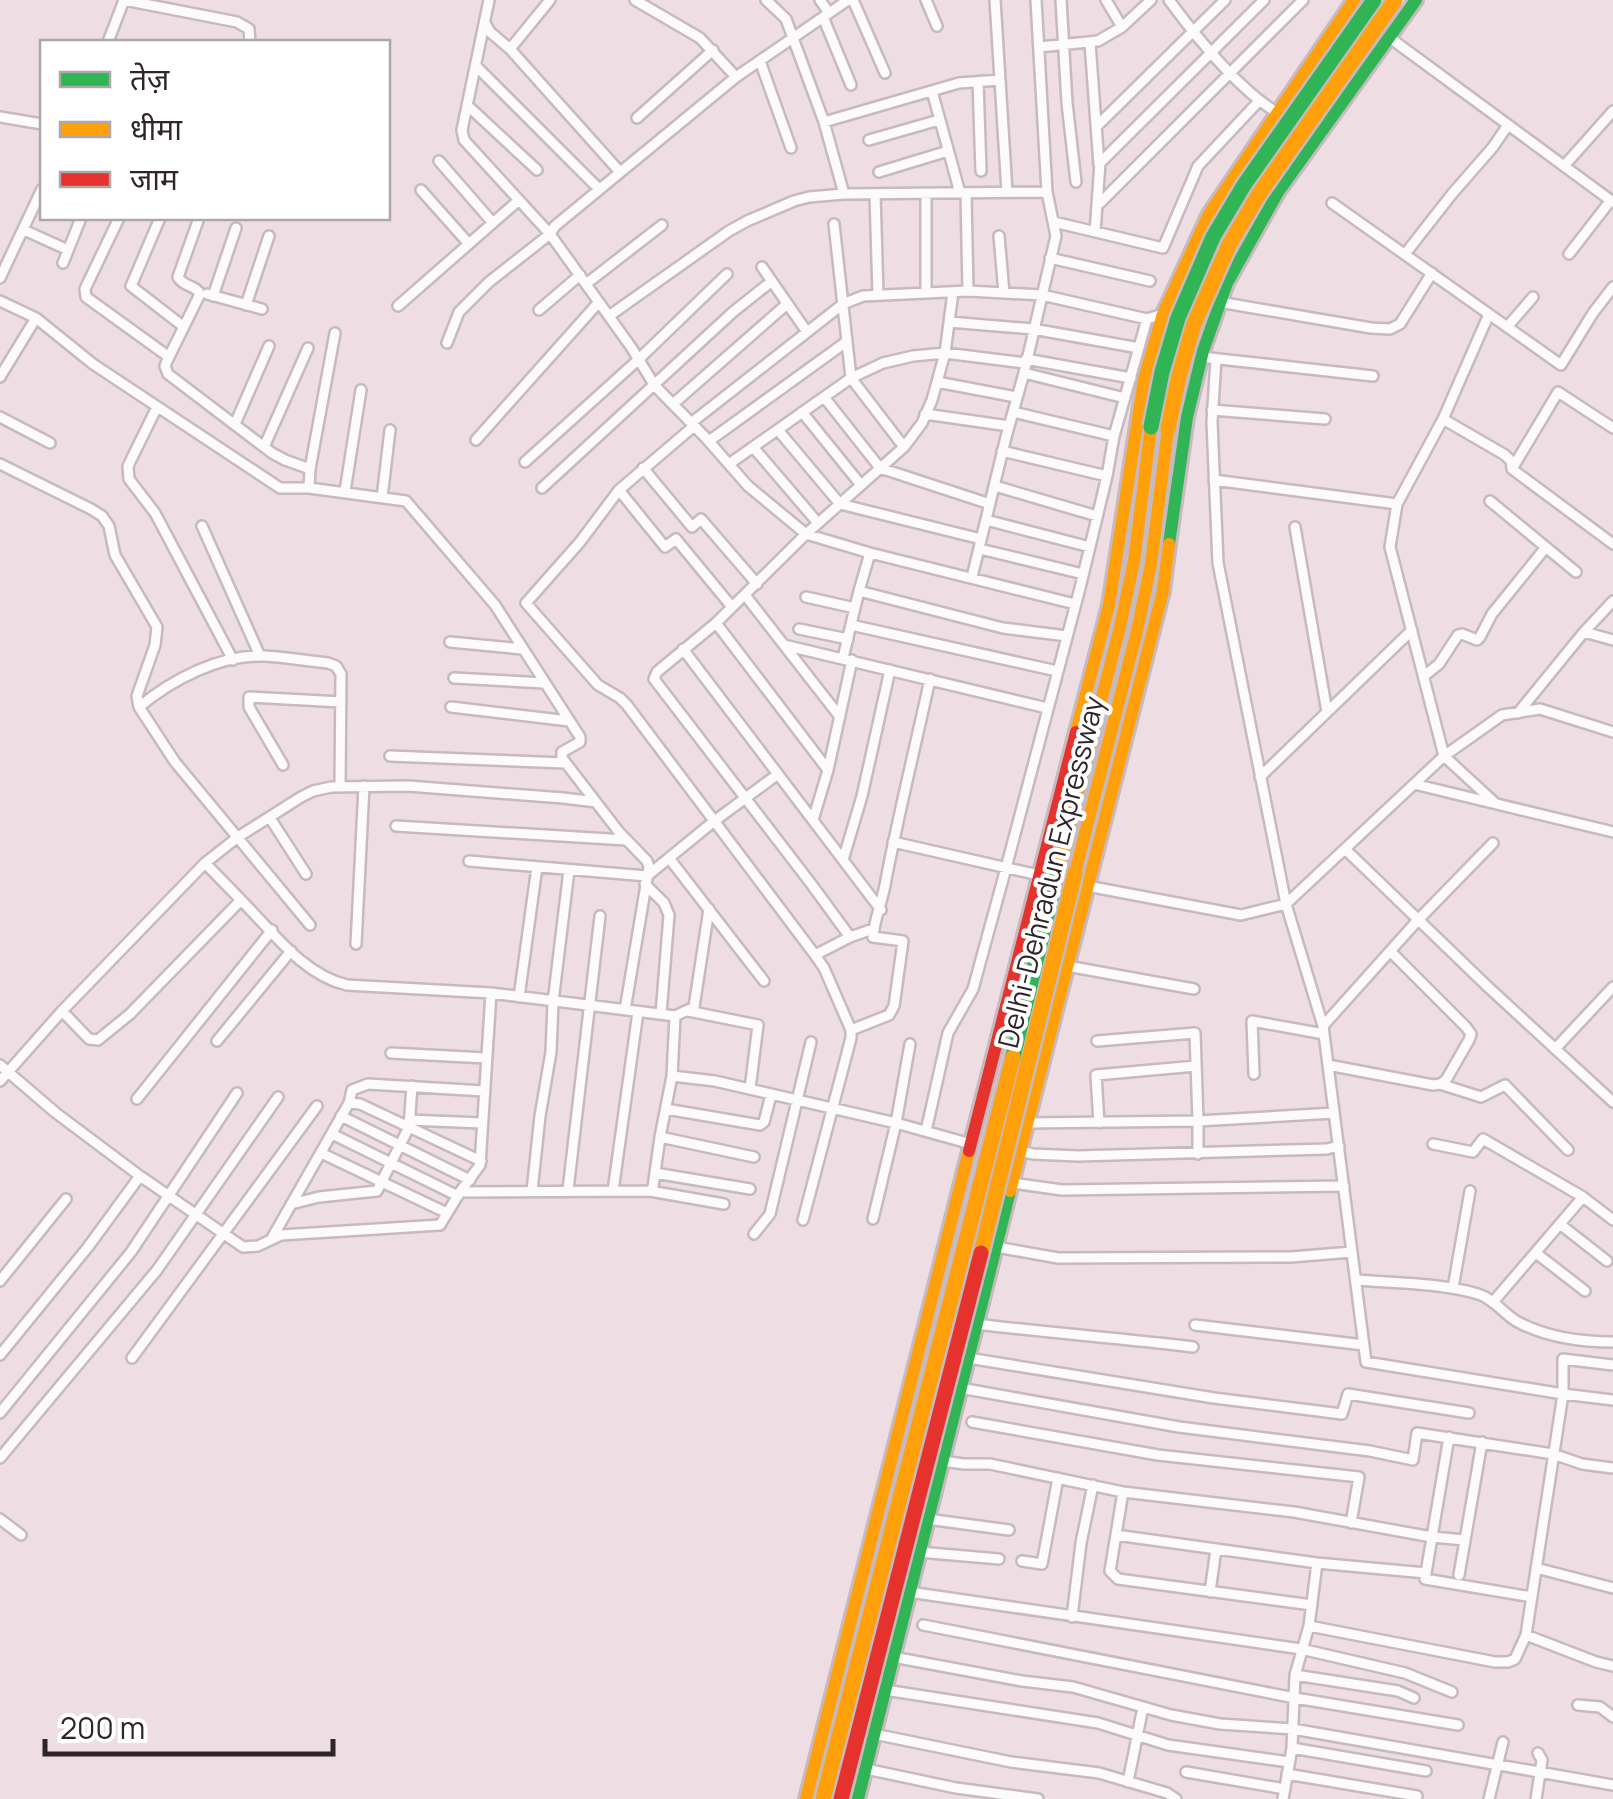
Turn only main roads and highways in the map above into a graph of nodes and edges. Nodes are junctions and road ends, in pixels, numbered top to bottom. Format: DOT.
graph roads {
  1 [pos="1353,0"];
  2 [pos="1374,0"];
  3 [pos="1395,0"];
  4 [pos="1416,0"];
  5 [pos="1390,38"];
  6 [pos="806,1799"];
  7 [pos="823,1799"];
  8 [pos="841,1799"];
  9 [pos="858,1799"];
  1 -- 5 [label="main road"];
  1 -- 6 [label="main road"];
  2 -- 7 [label="main road, Delhi-Dehradun Expressway, bridge"];
  3 -- 8 [label="main road, Delhi-Dehradun Expressway, bridge"];
  4 -- 5 [label="main road"];
  5 -- 9 [label="main road"];
}
